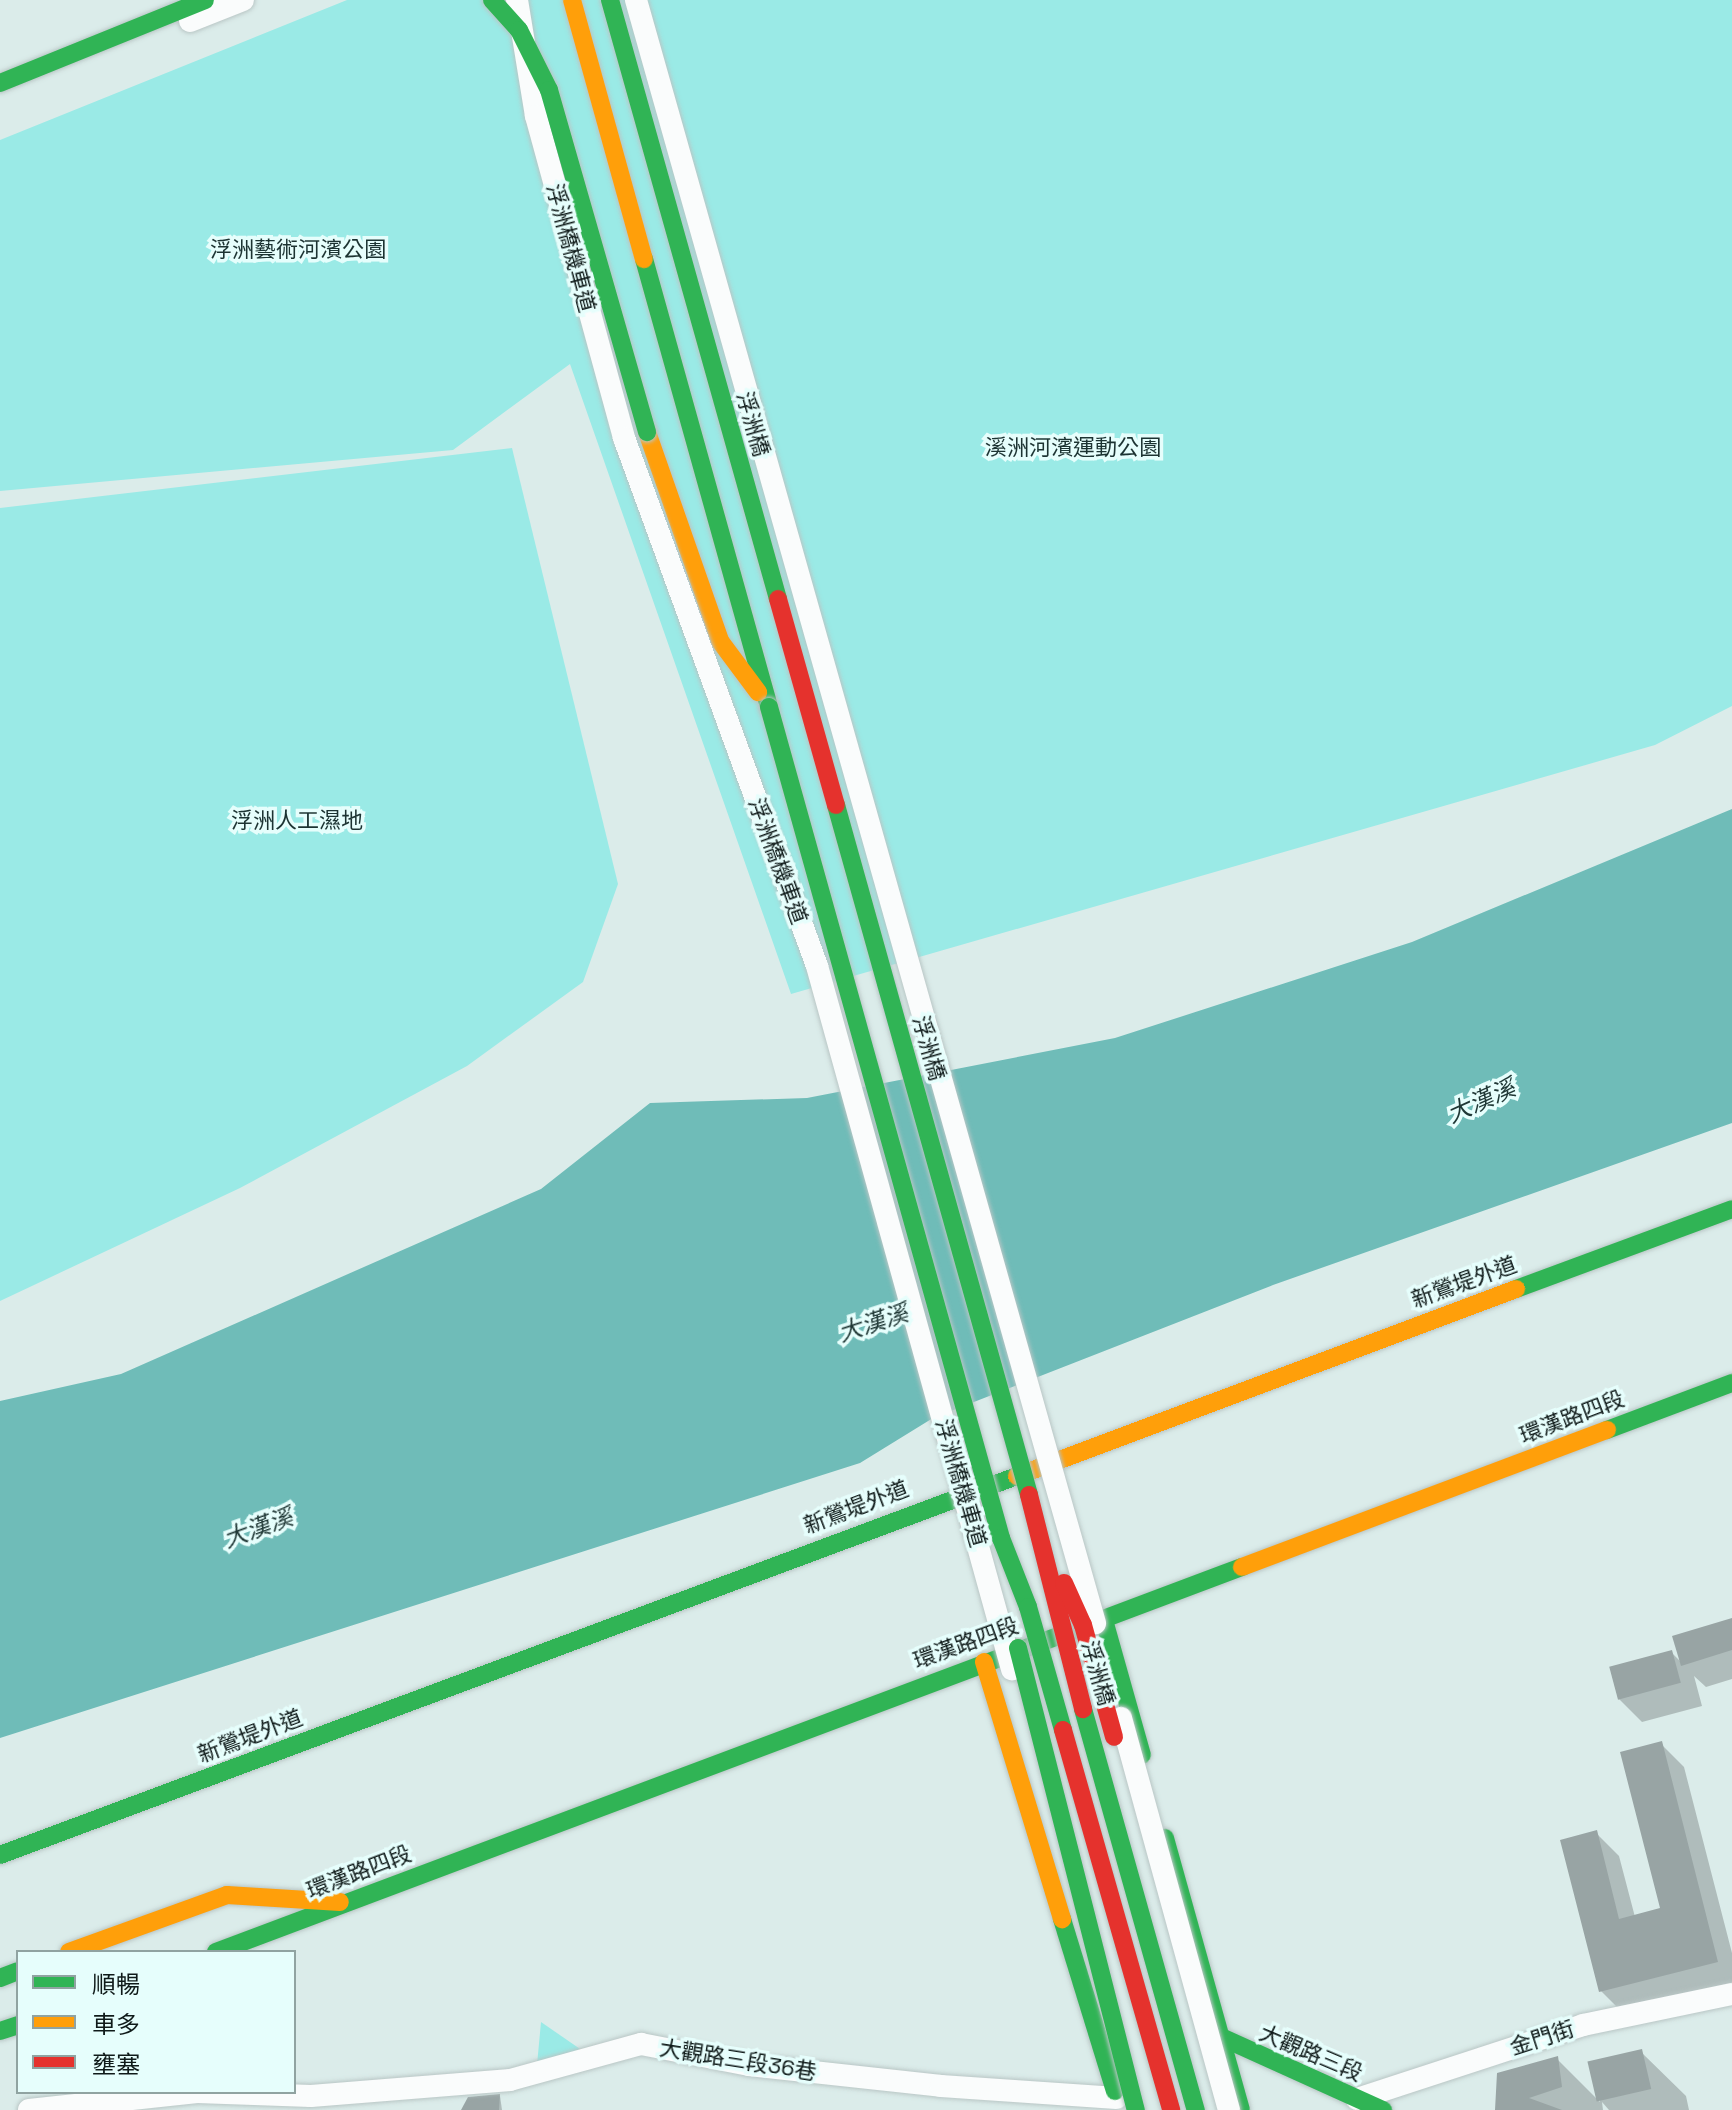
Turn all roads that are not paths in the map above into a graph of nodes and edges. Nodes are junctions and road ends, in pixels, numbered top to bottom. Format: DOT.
graph roads {
  1 [pos="158,0"];
  2 [pos="205,0"];
  3 [pos="243,0"];
  4 [pos="471,0"];
  5 [pos="492,0"];
  6 [pos="517,0"];
  7 [pos="572,0"];
  8 [pos="610,0"];
  9 [pos="636,0"];
  10 [pos="0,64"];
  11 [pos="0,83"];
  12 [pos="0,98"];
  13 [pos="666,548"];
  14 [pos="769,707"];
  15 [pos="1732,1209"];
  16 [pos="1732,1383"];
  17 [pos="1039,1529"];
  18 [pos="1001,1538"];
  19 [pos="1104,1620"];
  20 [pos="984,1662"];
  21 [pos="1034,1726"];
  22 [pos="1153,1792"];
  23 [pos="1041,1834"];
  24 [pos="0,1855"];
  25 [pos="347,1902"];
  26 [pos="75,1950"];
  27 [pos="221,1950"];
  28 [pos="1732,1994"];
  29 [pos="1221,2037"];
  30 [pos="173,2094"];
  31 [pos="254,2094"];
  32 [pos="1357,2099"];
  33 [pos="1119,2104"];
  34 [pos="29,2110"];
  35 [pos="1136,2110"];
  36 [pos="1171,2110"];
  37 [pos="1196,2110"];
  38 [pos="1217,2110"];
  39 [pos="1226,2110"];
  40 [pos="1241,2110"];
  41 [pos="1383,2110"];
  1 -- 10 [label="main road"];
  2 -- 11 [label="main road"];
  3 -- 12 [label="street"];
  4 -- 13 [label="street, bridge"];
  5 -- 14 [label="main road, bridge"];
  6 -- 13 [label="street, 浮洲橋機車道, bridge"];
  7 -- 14 [label="main road"];
  8 -- 17 [label="main road, 浮洲橋, bridge"];
  9 -- 39 [label="street, bridge"];
  13 -- 21 [label="street, 浮洲橋機車道, bridge"];
  14 -- 18 [label="main road, bridge"];
  15 -- 24 [label="main road, 新鶯堤外道"];
  16 -- 19 [label="main road, 環漢路四段"];
  17 -- 37 [label="main road, 浮洲橋, bridge"];
  17 -- 38 [label="main road, bridge"];
  18 -- 21 [label="main road, bridge"];
  18 -- 36 [label="main road, bridge"];
  19 -- 20 [label="main road, 環漢路四段"];
  19 -- 22 [label="main road"];
  20 -- 23 [label="main road"];
  20 -- 25 [label="main road, 環漢路四段"];
  21 -- 35 [label="main road, bridge"];
  22 -- 23 [label="main road"];
  22 -- 29 [label="main road"];
  23 -- 33 [label="main road"];
  25 -- 26 [label="main road"];
  25 -- 27 [label="main road, 環漢路四段"];
  28 -- 32 [label="street, 金門街"];
  29 -- 32 [label="main road, 大觀路三段"];
  29 -- 40 [label="main road"];
  30 -- 34 [label="street, 大觀路三段36巷"];
  31 -- 33 [label="street, 大觀路三段36巷"];
  32 -- 41 [label="main road, 大觀路三段"];
  33 -- 39 [label="main road"];
}
